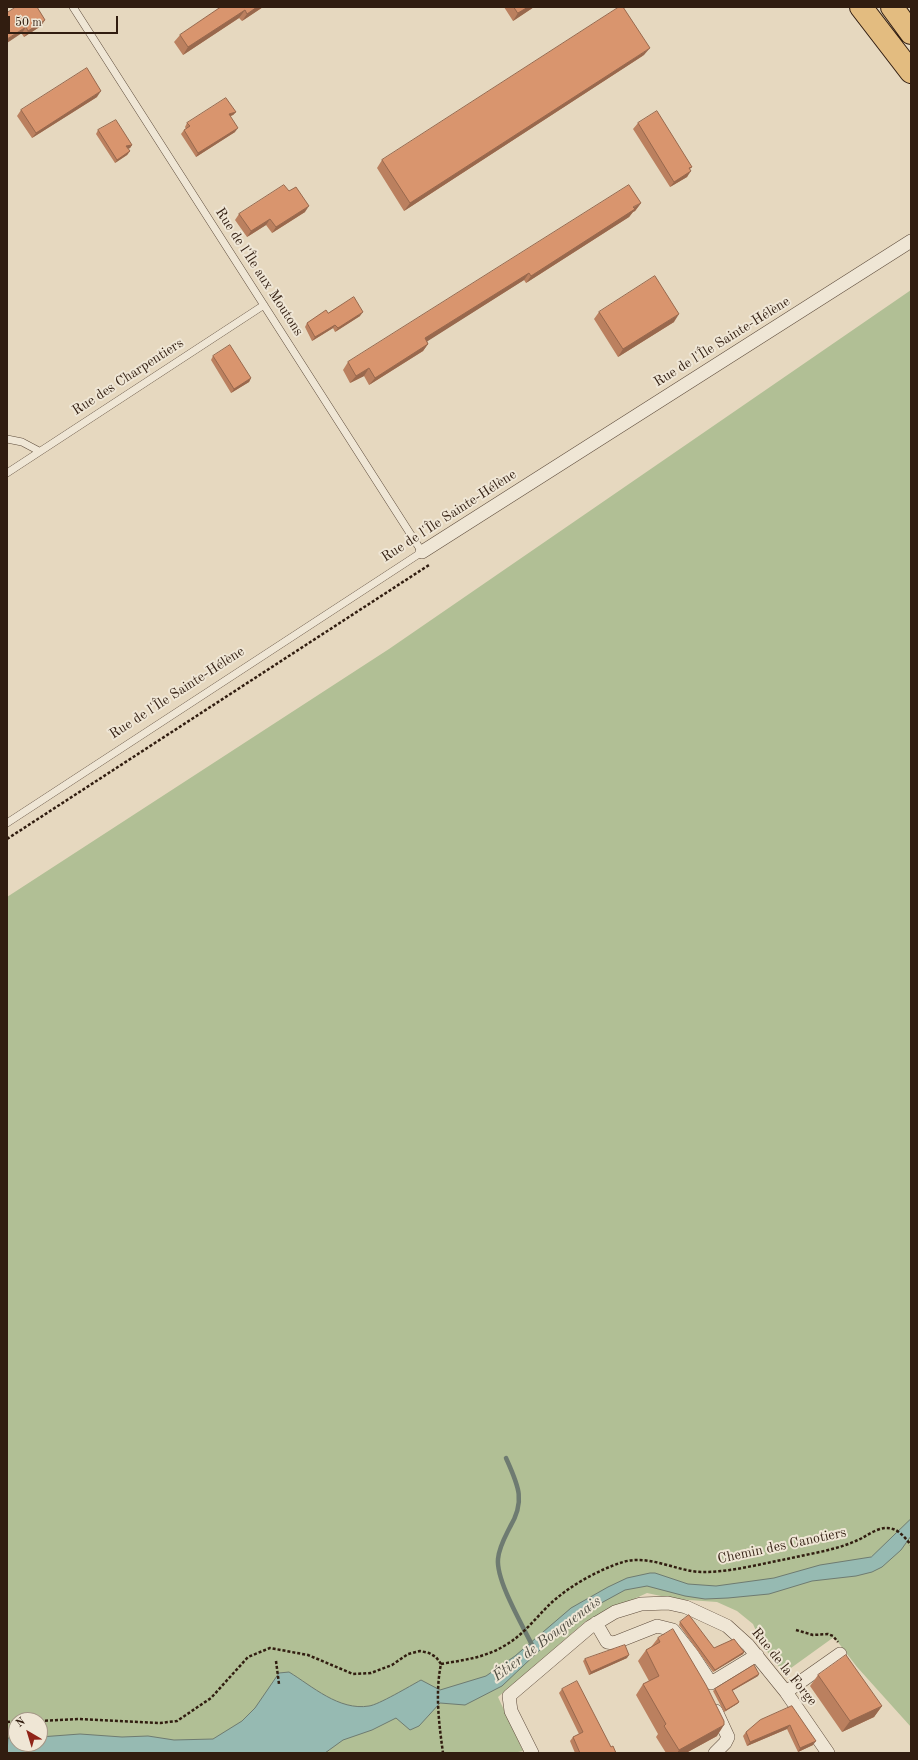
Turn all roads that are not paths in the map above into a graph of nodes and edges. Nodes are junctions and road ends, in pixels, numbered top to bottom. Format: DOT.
graph roads {
  1 [pos="73,7"];
  2 [pos="862,7"];
  3 [pos="892,7"];
  4 [pos="911,33"];
  5 [pos="911,72"];
  6 [pos="911,241"];
  7 [pos="264,305"];
  8 [pos="7,439"];
  9 [pos="39,451"];
  10 [pos="7,473"];
  11 [pos="422,552"];
  12 [pos="7,823"];
  13 [pos="596,1623"];
  14 [pos="840,1654"];
  15 [pos="757,1655"];
  16 [pos="786,1692"];
  17 [pos="710,1693"];
  18 [pos="532,1753"];
  19 [pos="715,1753"];
  20 [pos="828,1753"];
  1 -- 7 [label="lane, Rue de l'Île aux Moutons"];
  2 -- 5 [label="highway"];
  3 -- 4 [label="highway"];
  6 -- 11 [label="street, Rue de l'Île Sainte-Hélène"];
  7 -- 9 [label="lane, Rue des Charpentiers"];
  7 -- 11 [label="lane, Rue de l'Île aux Moutons"];
  8 -- 9 [label="lane"];
  9 -- 10 [label="lane, Rue des Charpentiers"];
  11 -- 12 [label="lane, Rue de l'Île Sainte-Hélène"];
  13 -- 15 [label="street, Rue de la Forge"];
  13 -- 17 [label="street"];
  13 -- 18 [label="street, Rue de la Forge"];
  14 -- 16 [label="street, Rue de la Forge"];
  15 -- 16 [label="street, Rue de la Forge"];
  15 -- 17 [label="street, Rue de la Forge"];
  16 -- 20 [label="street, Rue de la Forge"];
  17 -- 19 [label="street"];
}
